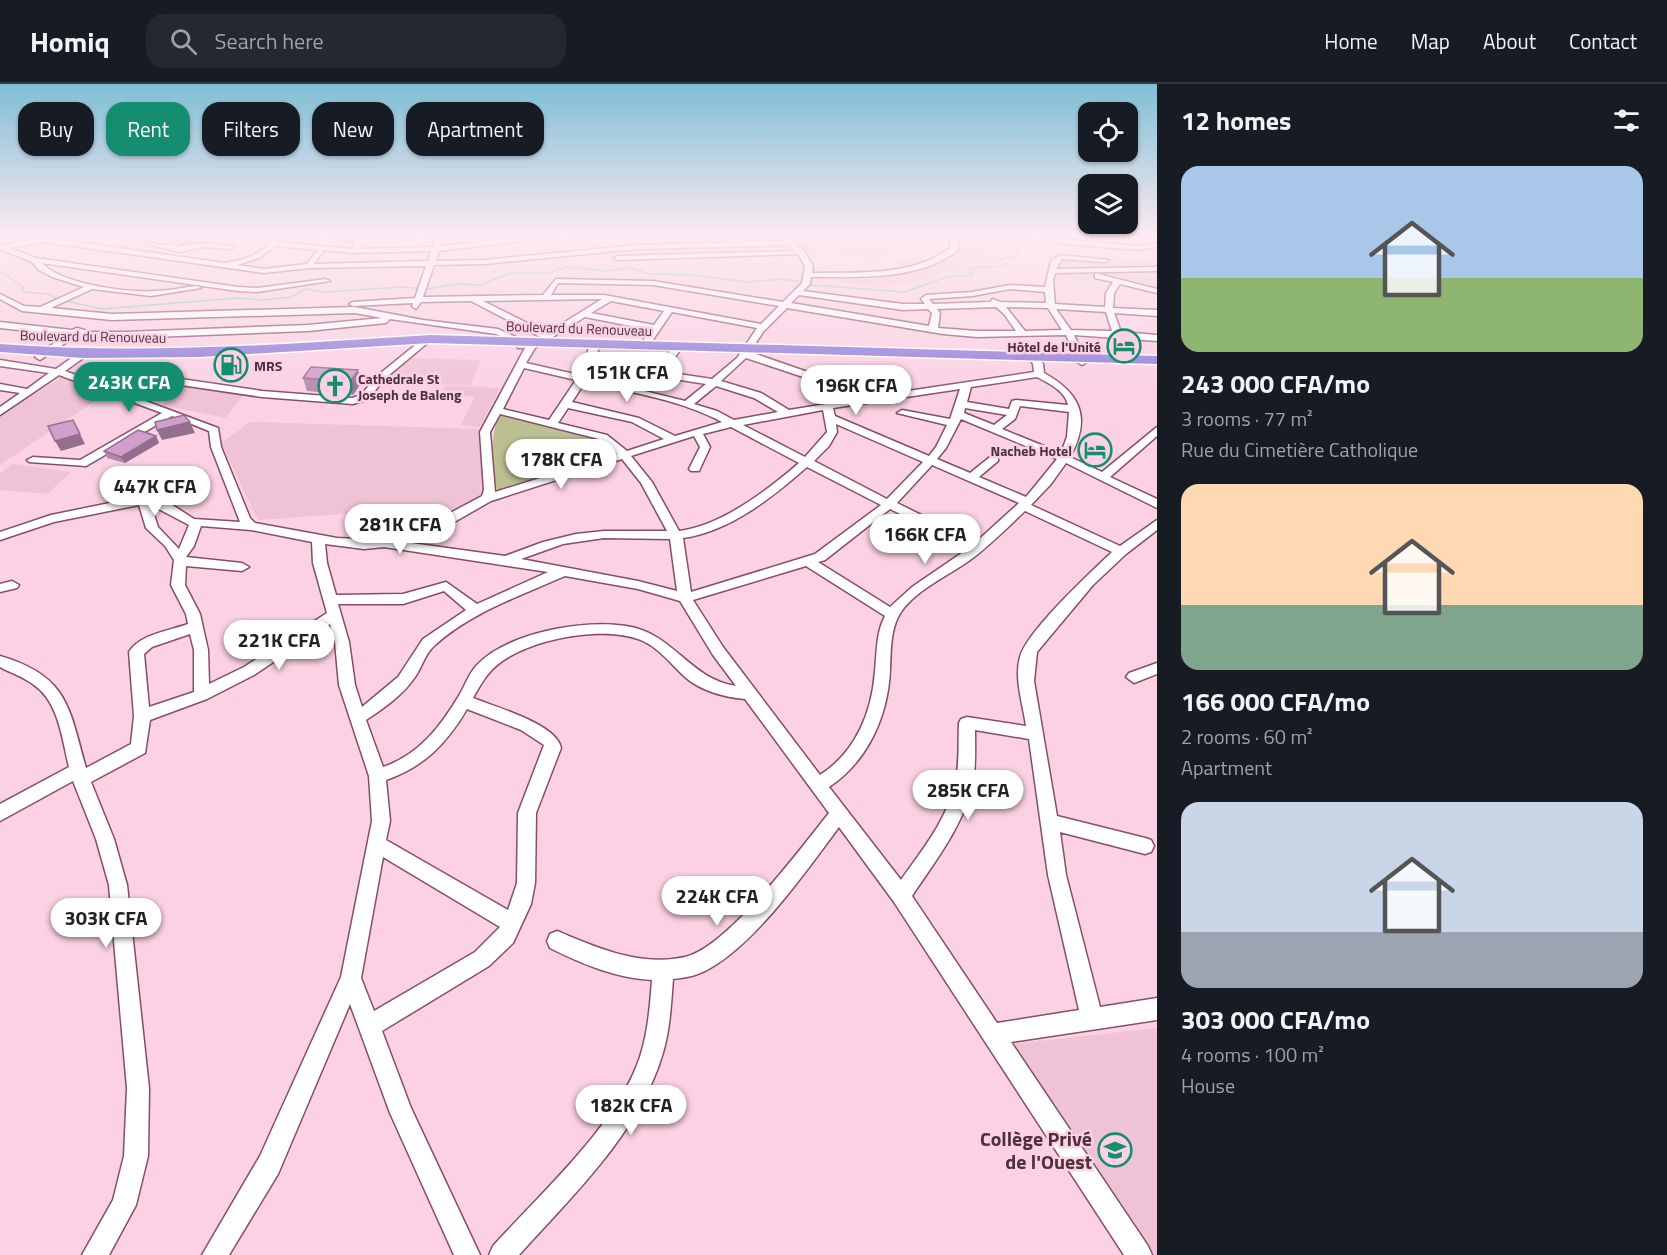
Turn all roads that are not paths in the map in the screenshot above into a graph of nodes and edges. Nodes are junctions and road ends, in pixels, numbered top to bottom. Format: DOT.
graph roads {
  1 [pos="84,290"];
  2 [pos="119,290"];
  3 [pos="195,290"];
  4 [pos="422,290"];
  5 [pos="550,290"];
  6 [pos="688,290"];
  7 [pos="801,290"];
  8 [pos="997,290"];
  9 [pos="1044,290"];
  10 [pos="1048,290"];
  11 [pos="1113,290"];
  12 [pos="799,293"];
  13 [pos="981,293"];
  14 [pos="0,296"];
  15 [pos="545,298"];
  16 [pos="609,298"];
  17 [pos="473,299"];
  18 [pos="418,300"];
  19 [pos="788,305"];
  20 [pos="998,305"];
  21 [pos="1050,305"];
  22 [pos="0,306"];
  23 [pos="933,307"];
  24 [pos="22,308"];
  25 [pos="670,309"];
  26 [pos="1108,309"];
  27 [pos="40,310"];
  28 [pos="291,311"];
  29 [pos="1157,313"];
  30 [pos="583,314"];
  31 [pos="100,316"];
  32 [pos="406,320"];
  33 [pos="0,325"];
  34 [pos="764,327"];
  35 [pos="656,328"];
  36 [pos="933,330"];
  37 [pos="75,333"];
  38 [pos="1069,333"];
  39 [pos="1023,334"];
  40 [pos="1117,334"];
  41 [pos="1157,338"];
  42 [pos="426,342"];
  43 [pos="532,343"];
  44 [pos="645,345"];
  45 [pos="0,348"];
  46 [pos="594,348"];
  47 [pos="675,348"];
  48 [pos="747,351"];
  49 [pos="0,353"];
  50 [pos="42,354"];
  51 [pos="80,356"];
  52 [pos="1080,360"];
  53 [pos="1157,362"];
  54 [pos="0,363"];
  55 [pos="1036,363"];
  56 [pos="521,365"];
  57 [pos="58,372"];
  58 [pos="120,373"];
  59 [pos="659,374"];
  60 [pos="582,379"];
  61 [pos="715,382"];
  62 [pos="966,386"];
  63 [pos="0,387"];
  64 [pos="30,392"];
  65 [pos="647,393"];
  66 [pos="866,400"];
  67 [pos="566,404"];
  68 [pos="687,405"];
  69 [pos="1074,409"];
  70 [pos="495,410"];
  71 [pos="0,412"];
  72 [pos="830,412"];
  73 [pos="170,413"];
  74 [pos="786,413"];
  75 [pos="902,413"];
  76 [pos="1012,413"];
  77 [pos="957,414"];
  78 [pos="733,423"];
  79 [pos="552,424"];
  80 [pos="994,430"];
  81 [pos="1157,430"];
  82 [pos="698,432"];
  83 [pos="673,439"];
  84 [pos="623,453"];
  85 [pos="1064,458"];
  86 [pos="994,459"];
  87 [pos="33,460"];
  88 [pos="807,461"];
  89 [pos="930,461"];
  90 [pos="695,469"];
  91 [pos="971,478"];
  92 [pos="1102,478"];
  93 [pos="487,498"];
  94 [pos="144,500"];
  95 [pos="889,504"];
  96 [pos="1025,504"];
  97 [pos="1157,504"];
  98 [pos="196,523"];
  99 [pos="1157,524"];
  100 [pos="251,526"];
  101 [pos="0,536"];
  102 [pos="676,536"];
  103 [pos="318,537"];
  104 [pos="386,543"];
  105 [pos="977,547"];
  106 [pos="1121,551"];
  107 [pos="180,559"];
  108 [pos="508,560"];
  109 [pos="809,562"];
  110 [pos="242,567"];
  111 [pos="561,572"];
  112 [pos="685,598"];
  113 [pos="333,607"];
  114 [pos="476,611"];
  115 [pos="892,614"];
  116 [pos="196,627"];
  117 [pos="0,661"];
  118 [pos="1157,668"];
  119 [pos="1134,677"];
  120 [pos="748,693"];
  121 [pos="202,695"];
  122 [pos="464,701"];
  123 [pos="142,716"];
  124 [pos="357,718"];
  125 [pos="1036,734"];
  126 [pos="79,774"];
  127 [pos="377,776"];
  128 [pos="819,785"];
  129 [pos="0,813"];
  130 [pos="838,815"];
  131 [pos="1050,822"];
  132 [pos="377,844"];
  133 [pos="1145,846"];
  134 [pos="901,896"];
  135 [pos="513,924"];
  136 [pos="557,941"];
  137 [pos="663,970"];
  138 [pos="351,978"];
  139 [pos="1157,1009"];
  140 [pos="1092,1018"];
  141 [pos="368,1027"];
  142 [pos="994,1034"];
  143 [pos="95,1255"];
  144 [pos="215,1255"];
  145 [pos="467,1255"];
  146 [pos="502,1255"];
  147 [pos="1139,1255"];
  1 -- 27 [label="street"];
  2 -- 3 [label="street"];
  4 -- 18 [label="street"];
  5 -- 15 [label="street"];
  6 -- 19 [label="street"];
  7 -- 12 [label="street"];
  8 -- 13 [label="street"];
  9 -- 10 [label="street"];
  10 -- 21 [label="street"];
  11 -- 26 [label="street"];
  12 -- 19 [label="street"];
  12 -- 23 [label="street"];
  13 -- 20 [label="street"];
  13 -- 23 [label="street"];
  14 -- 24 [label="street"];
  15 -- 16 [label="street"];
  15 -- 17 [label="street"];
  16 -- 25 [label="street"];
  16 -- 30 [label="street"];
  17 -- 18 [label="street"];
  17 -- 43 [label="street"];
  18 -- 28 [label="street"];
  18 -- 32 [label="street"];
  19 -- 34 [label="street"];
  19 -- 36 [label="street"];
  20 -- 21 [label="street"];
  20 -- 23 [label="street"];
  20 -- 39 [label="street"];
  21 -- 26 [label="street"];
  21 -- 38 [label="street"];
  22 -- 24 [label="street"];
  23 -- 36 [label="street"];
  24 -- 27 [label="street"];
  25 -- 34 [label="street"];
  25 -- 35 [label="street"];
  26 -- 29 [label="street"];
  26 -- 40 [label="street"];
  27 -- 31 [label="street"];
  28 -- 31 [label="street"];
  28 -- 32 [label="street"];
  30 -- 35 [label="street"];
  30 -- 43 [label="street"];
  31 -- 37 [label="street"];
  32 -- 37 [label="street"];
  32 -- 43 [label="street"];
  33 -- 37 [label="street"];
  34 -- 48 [label="street"];
  35 -- 44 [label="street"];
  36 -- 39 [label="street"];
  37 -- 50 [label="street"];
  38 -- 39 [label="street"];
  38 -- 40 [label="street"];
  38 -- 52 [label="street"];
  40 -- 41 [label="street"];
  42 -- 43 [label="highway, Boulevard du Renouveau"];
  42 -- 51 [label="highway, Boulevard du Renouveau"];
  42 -- 58 [label="street"];
  43 -- 44 [label="highway, Boulevard du Renouveau"];
  43 -- 46 [label="highway, Boulevard du Renouveau"];
  43 -- 56 [label="street"];
  44 -- 47 [label="highway, Boulevard du Renouveau"];
  45 -- 50 [label="highway, Boulevard du Renouveau"];
  46 -- 47 [label="highway, Boulevard du Renouveau"];
  46 -- 60 [label="street"];
  47 -- 48 [label="highway, Boulevard du Renouveau"];
  47 -- 59 [label="street"];
  48 -- 55 [label="highway, Boulevard du Renouveau"];
  48 -- 61 [label="street"];
  48 -- 66 [label="street"];
  49 -- 50 [label="highway, Boulevard du Renouveau"];
  50 -- 51 [label="highway, Boulevard du Renouveau"];
  51 -- 57 [label="street"];
  52 -- 53 [label="highway, Boulevard du Renouveau"];
  52 -- 55 [label="highway, Boulevard du Renouveau"];
  54 -- 57 [label="street"];
  55 -- 62 [label="street"];
  55 -- 69 [label="street"];
  56 -- 60 [label="street"];
  56 -- 70 [label="street"];
  57 -- 64 [label="street"];
  57 -- 73 [label="street"];
  59 -- 61 [label="street"];
  59 -- 65 [label="street"];
  60 -- 65 [label="street"];
  60 -- 67 [label="street"];
  61 -- 68 [label="street"];
  61 -- 74 [label="street"];
  62 -- 66 [label="street"];
  62 -- 77 [label="street"];
  63 -- 64 [label="street"];
  64 -- 71 [label="street"];
  65 -- 68 [label="street"];
  66 -- 72 [label="street"];
  67 -- 79 [label="street"];
  67 -- 83 [label="street"];
  68 -- 78 [label="street"];
  69 -- 76 [label="street"];
  69 -- 85 [label="street"];
  70 -- 79 [label="street"];
  70 -- 93 [label="street"];
  72 -- 74 [label="street"];
  72 -- 88 [label="street"];
  72 -- 89 [label="street"];
  73 -- 87 [label="street"];
  73 -- 100 [label="street"];
  74 -- 78 [label="street"];
  75 -- 77 [label="street"];
  76 -- 77 [label="street"];
  76 -- 80 [label="street"];
  77 -- 80 [label="street"];
  77 -- 89 [label="street"];
  78 -- 82 [label="street"];
  78 -- 88 [label="street"];
  79 -- 84 [label="street"];
  80 -- 85 [label="street"];
  81 -- 92 [label="street"];
  82 -- 83 [label="street"];
  82 -- 90 [label="street"];
  83 -- 84 [label="street"];
  84 -- 93 [label="street"];
  84 -- 102 [label="street"];
  85 -- 92 [label="street"];
  85 -- 96 [label="street"];
  86 -- 91 [label="street"];
  88 -- 95 [label="street"];
  88 -- 102 [label="street"];
  89 -- 91 [label="street"];
  89 -- 95 [label="street"];
  91 -- 96 [label="street"];
  92 -- 97 [label="street"];
  93 -- 104 [label="street"];
  94 -- 98 [label="street"];
  94 -- 101 [label="street"];
  94 -- 107 [label="street"];
  95 -- 105 [label="street"];
  95 -- 109 [label="street"];
  96 -- 105 [label="street"];
  96 -- 106 [label="street"];
  98 -- 100 [label="street"];
  98 -- 107 [label="street"];
  99 -- 106 [label="street"];
  100 -- 103 [label="street"];
  102 -- 108 [label="street"];
  102 -- 112 [label="street"];
  103 -- 104 [label="street"];
  103 -- 113 [label="street"];
  104 -- 108 [label="street"];
  105 -- 115 [label="street"];
  106 -- 125 [label="street"];
  107 -- 110 [label="street"];
  107 -- 116 [label="street"];
  108 -- 111 [label="street"];
  109 -- 112 [label="street"];
  109 -- 115 [label="street"];
  111 -- 112 [label="street"];
  111 -- 114 [label="street"];
  112 -- 120 [label="street"];
  113 -- 114 [label="street"];
  113 -- 121 [label="street"];
  113 -- 124 [label="street"];
  114 -- 124 [label="street"];
  115 -- 128 [label="street"];
  116 -- 121 [label="street"];
  116 -- 123 [label="street"];
  117 -- 126 [label="street"];
  118 -- 119 [label="street"];
  120 -- 122 [label="street"];
  120 -- 128 [label="street"];
  121 -- 123 [label="street"];
  122 -- 127 [label="street"];
  122 -- 135 [label="street"];
  123 -- 126 [label="street"];
  124 -- 127 [label="street"];
  125 -- 131 [label="street"];
  125 -- 134 [label="street"];
  126 -- 129 [label="street"];
  126 -- 143 [label="street"];
  127 -- 132 [label="street"];
  128 -- 130 [label="street"];
  130 -- 134 [label="street"];
  130 -- 137 [label="street"];
  131 -- 133 [label="street"];
  131 -- 140 [label="street"];
  132 -- 135 [label="street"];
  132 -- 138 [label="street"];
  134 -- 142 [label="street"];
  135 -- 141 [label="street"];
  136 -- 137 [label="street"];
  137 -- 146 [label="street"];
  138 -- 141 [label="street"];
  138 -- 144 [label="street"];
  139 -- 140 [label="street"];
  140 -- 142 [label="street"];
  141 -- 145 [label="street"];
  142 -- 147 [label="street"];
}
